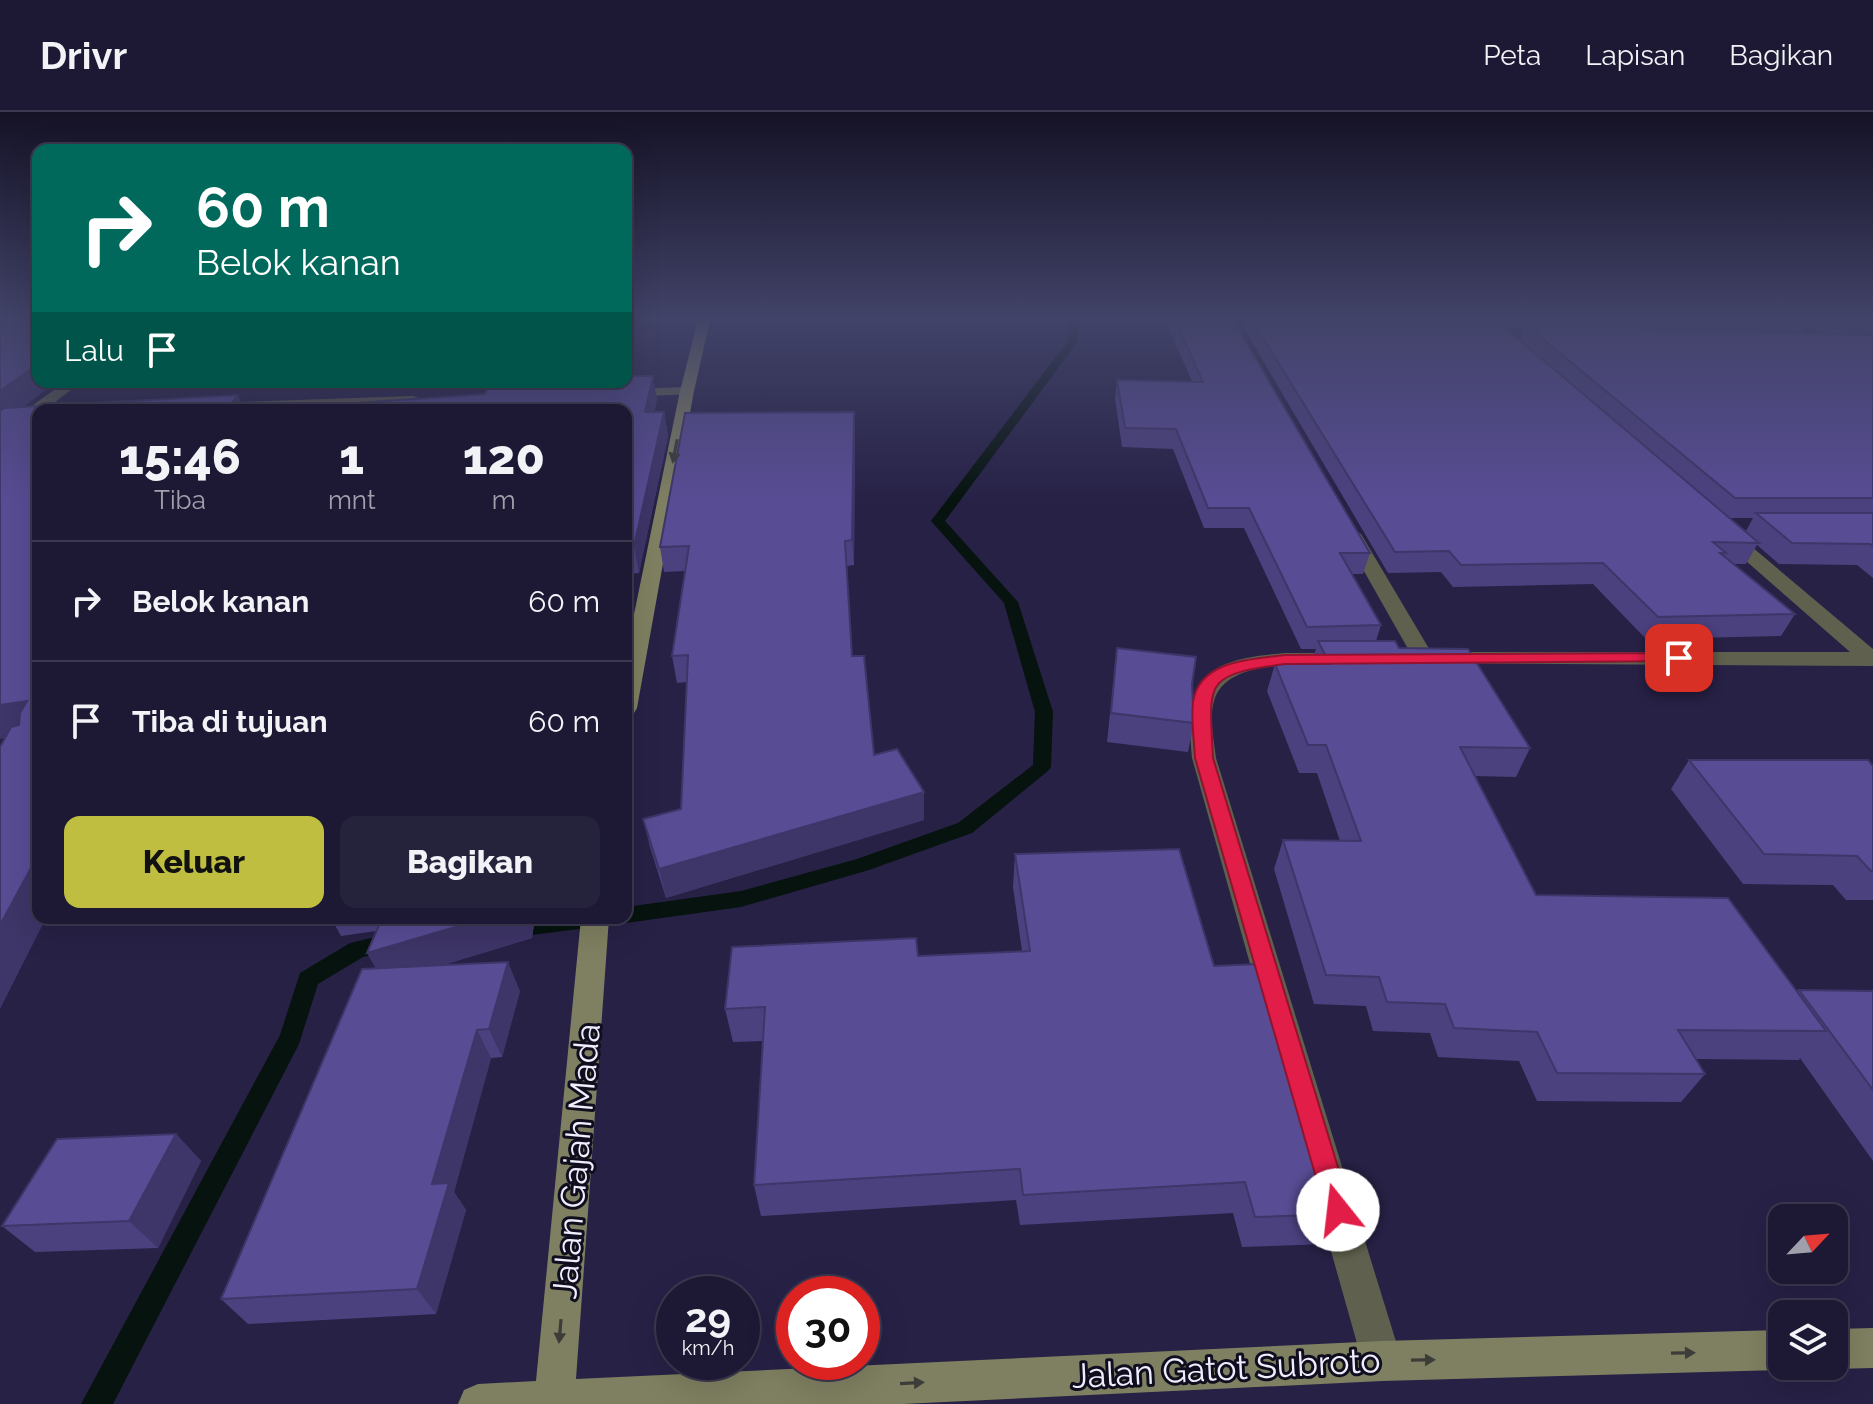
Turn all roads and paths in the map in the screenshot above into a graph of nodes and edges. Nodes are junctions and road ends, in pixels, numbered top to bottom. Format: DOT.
graph roads {
  1 [pos="690,380"];
  2 [pos="66,388"];
  3 [pos="687,391"];
  4 [pos="609,393"];
  5 [pos="422,400"];
  6 [pos="45,404"];
  7 [pos="344,404"];
  8 [pos="32,412"];
  9 [pos="0,413"];
  10 [pos="32,414"];
  11 [pos="0,436"];
  12 [pos="1343,519"];
  13 [pos="1747,526"];
  14 [pos="1424,658"];
  15 [pos="1872,659"];
  16 [pos="632,677"];
  17 [pos="595,924"];
  18 [pos="1873,1348"];
  19 [pos="1848,1349"];
  20 [pos="1768,1350"];
  21 [pos="1382,1361"];
  22 [pos="554,1402"];
  23 [pos="478,1404"];
  1 -- 3 [label="main road"];
  2 -- 6 [label="street"];
  3 -- 4 [label="street"];
  3 -- 16 [label="main road, one-way"];
  5 -- 7 [label="street"];
  8 -- 9 [label="street"];
  10 -- 11 [label="street"];
  12 -- 14 [label="street"];
  13 -- 15 [label="street"];
  14 -- 15 [label="street"];
  14 -- 21 [label="street"];
  17 -- 22 [label="main road, Jalan Gajah Mada, one-way"];
  18 -- 19 [label="main road"];
  21 -- 20 [label="main road, Jalan Gatot Subroto, one-way"];
  22 -- 21 [label="main road, Jalan Gatot Subroto, one-way"];
  22 -- 23 [label="main road, Jalan Gatot Subroto"];
}
